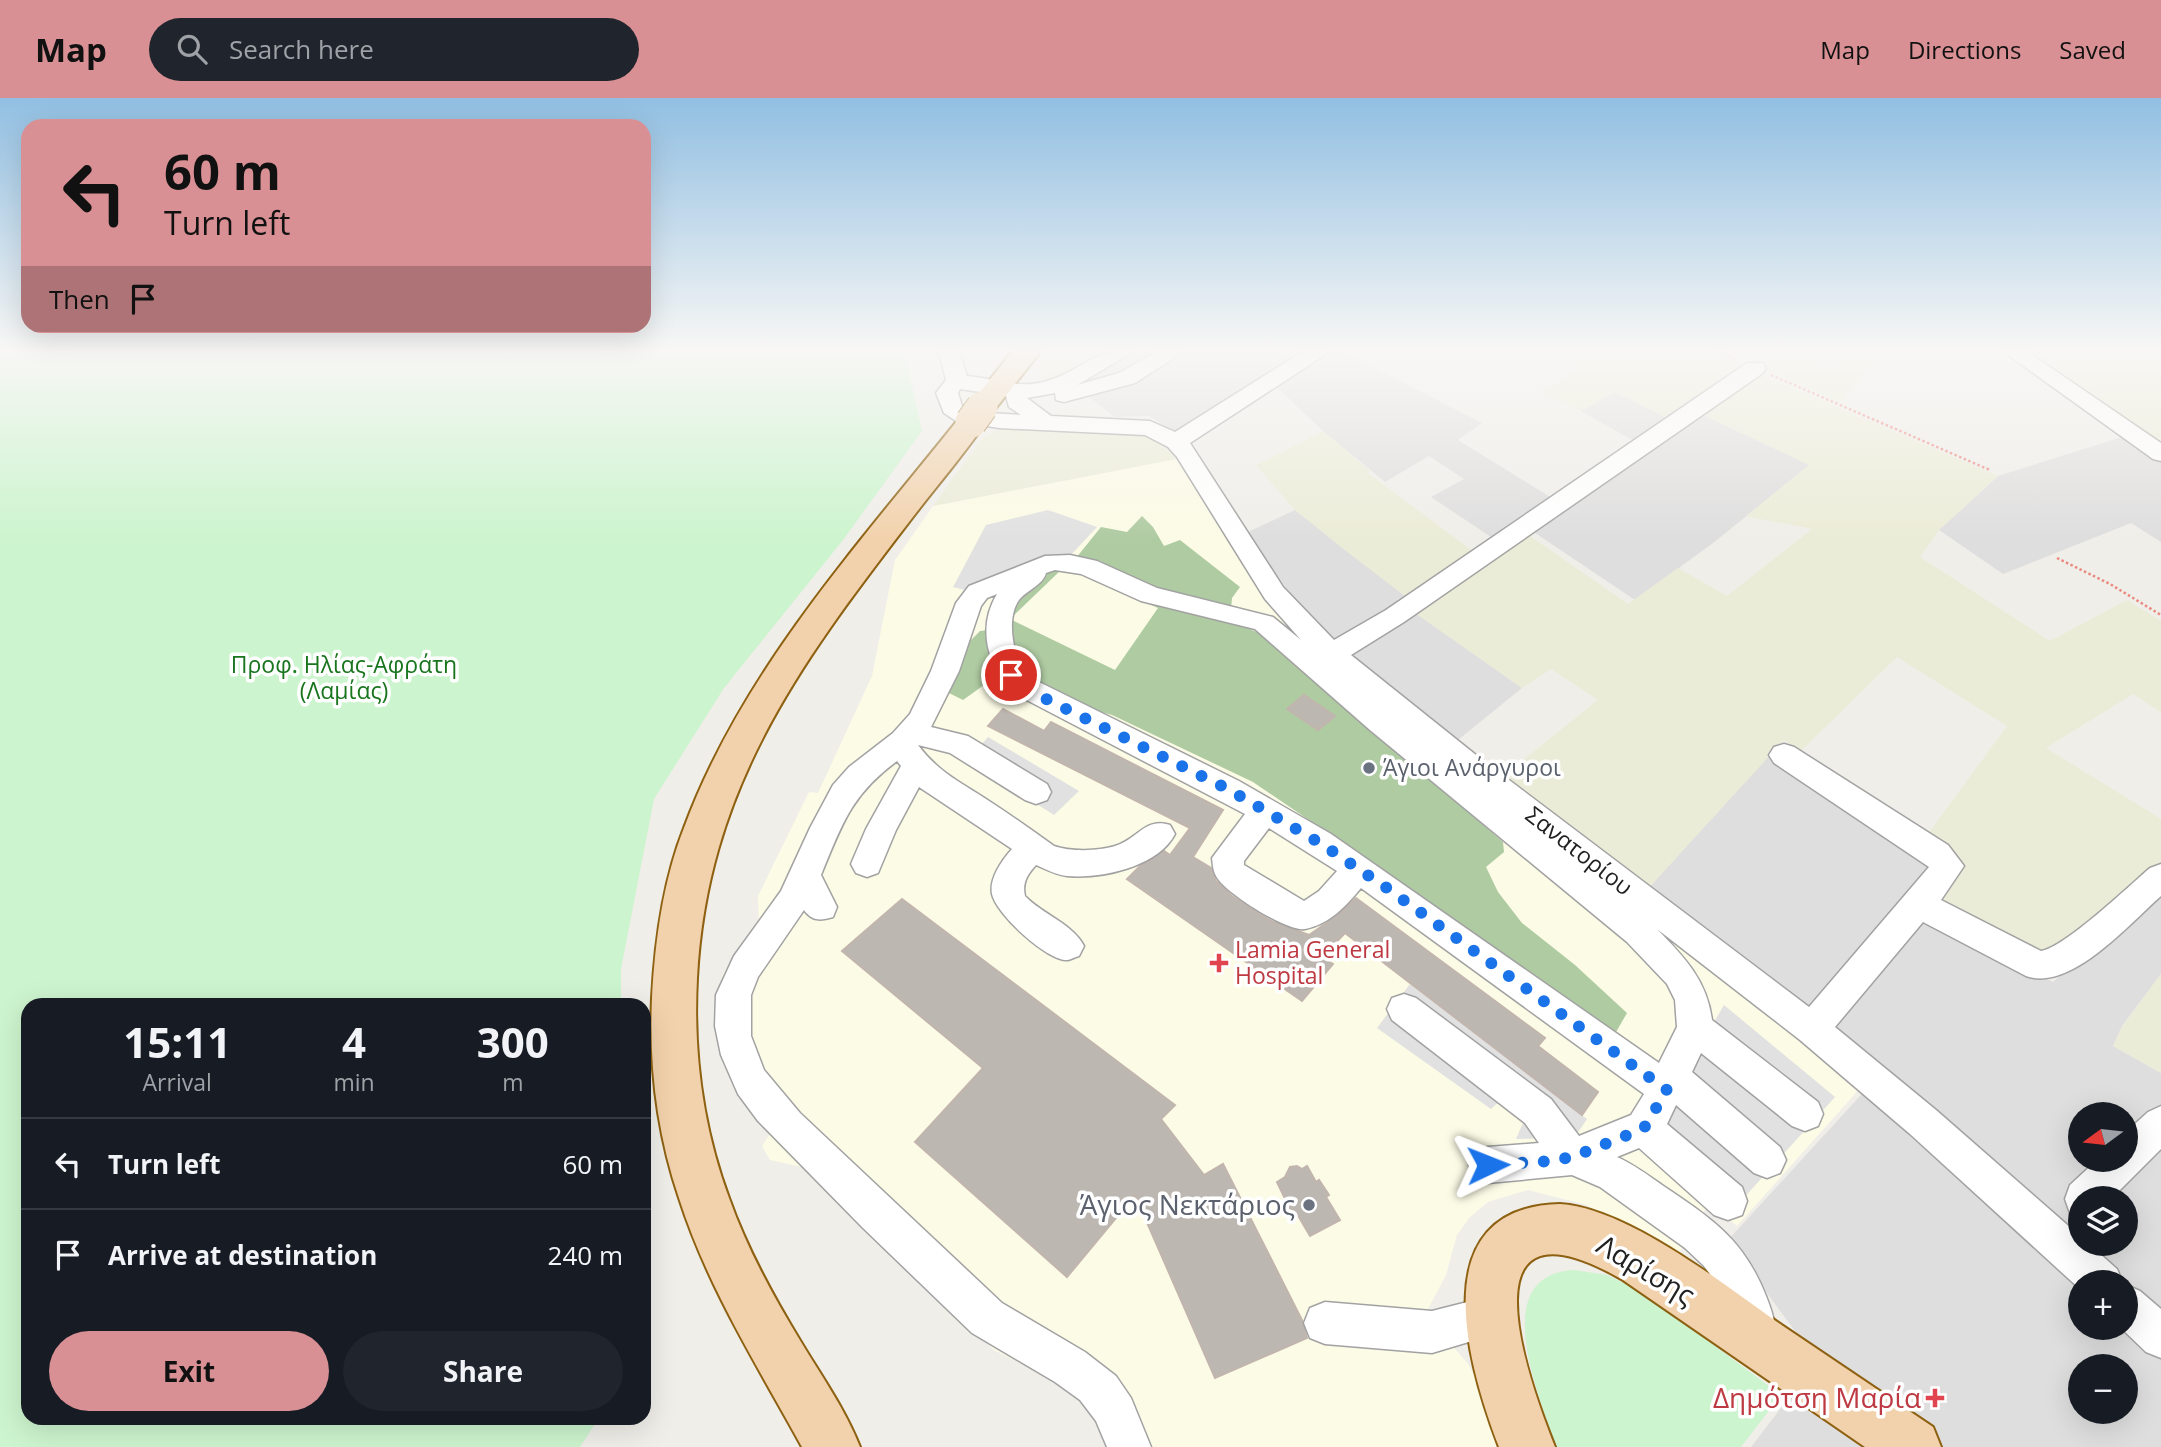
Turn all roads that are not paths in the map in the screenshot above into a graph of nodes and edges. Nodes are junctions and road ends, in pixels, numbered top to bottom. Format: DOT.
graph roads {
  1 [pos="962,415"];
  2 [pos="990,415"];
  3 [pos="1035,415"];
  4 [pos="1218,415"];
  5 [pos="1687,415"];
  6 [pos="2105,415"];
  7 [pos="1045,422"];
  8 [pos="1176,442"];
  9 [pos="2161,454"];
  10 [pos="1059,562"];
  11 [pos="1284,624"];
  12 [pos="1332,654"];
  13 [pos="909,747"];
  14 [pos="1784,755"];
  15 [pos="1036,792"];
  16 [pos="1266,810"];
  17 [pos="1159,834"];
  18 [pos="1032,848"];
  19 [pos="867,864"];
  20 [pos="1358,869"];
  21 [pos="805,875"];
  22 [pos="2161,877"];
  23 [pos="1919,904"];
  24 [pos="821,907"];
  25 [pos="1067,946"];
  26 [pos="1404,1009"];
  27 [pos="1695,1028"];
  28 [pos="1812,1029"];
  29 [pos="1669,1084"];
  30 [pos="1805,1114"];
  31 [pos="2161,1124"];
  32 [pos="2138,1146"];
  33 [pos="1623,1148"];
  34 [pos="1572,1157"];
  35 [pos="1767,1160"];
  36 [pos="1488,1165"];
  37 [pos="2112,1172"];
  38 [pos="2097,1186"];
  39 [pos="1728,1201"];
  40 [pos="2068,1215"];
  41 [pos="2049,1233"];
  42 [pos="2089,1270"];
  43 [pos="2138,1316"];
  44 [pos="1491,1317"];
  45 [pos="1325,1323"];
  46 [pos="2161,1337"];
  47 [pos="1756,1340"];
  48 [pos="833,1438"];
  49 [pos="1129,1447"];
  50 [pos="1527,1447"];
  51 [pos="1913,1447"];
  1 -- 7 [label="street, Σανατορίου"];
  2 -- 48 [label="main road"];
  3 -- 7 [label="street"];
  4 -- 8 [label="street"];
  5 -- 12 [label="street"];
  6 -- 9 [label="street"];
  7 -- 8 [label="street, Σανατορίου"];
  8 -- 11 [label="street, Σανατορίου"];
  10 -- 11 [label="street"];
  10 -- 13 [label="street"];
  10 -- 16 [label="street"];
  11 -- 12 [label="street, Σανατορίου"];
  11 -- 27 [label="street"];
  12 -- 28 [label="street, Σανατορίου"];
  13 -- 15 [label="street"];
  13 -- 18 [label="street"];
  13 -- 19 [label="street"];
  13 -- 21 [label="street"];
  14 -- 23 [label="street"];
  16 -- 20 [label="street"];
  16 -- 20 [label="street"];
  17 -- 18 [label="street"];
  18 -- 25 [label="street"];
  20 -- 29 [label="street"];
  21 -- 24 [label="street"];
  21 -- 49 [label="street"];
  22 -- 23 [label="street"];
  23 -- 28 [label="street"];
  26 -- 34 [label="street"];
  27 -- 29 [label="street"];
  27 -- 30 [label="street"];
  28 -- 41 [label="street, Σανατορίου"];
  29 -- 33 [label="street"];
  29 -- 35 [label="street"];
  31 -- 32 [label="street"];
  33 -- 34 [label="street"];
  33 -- 39 [label="street"];
  33 -- 47 [label="street"];
  34 -- 36 [label="street"];
  37 -- 38 [label="street"];
  40 -- 41 [label="street"];
  41 -- 42 [label="street, Σανατορίου"];
  43 -- 46 [label="street"];
  44 -- 45 [label="street"];
  44 -- 47 [label="main road, Λαρίσης"];
  44 -- 50 [label="main road, Λαρίσης"];
  47 -- 51 [label="main road, Λαρίσης"];
}
